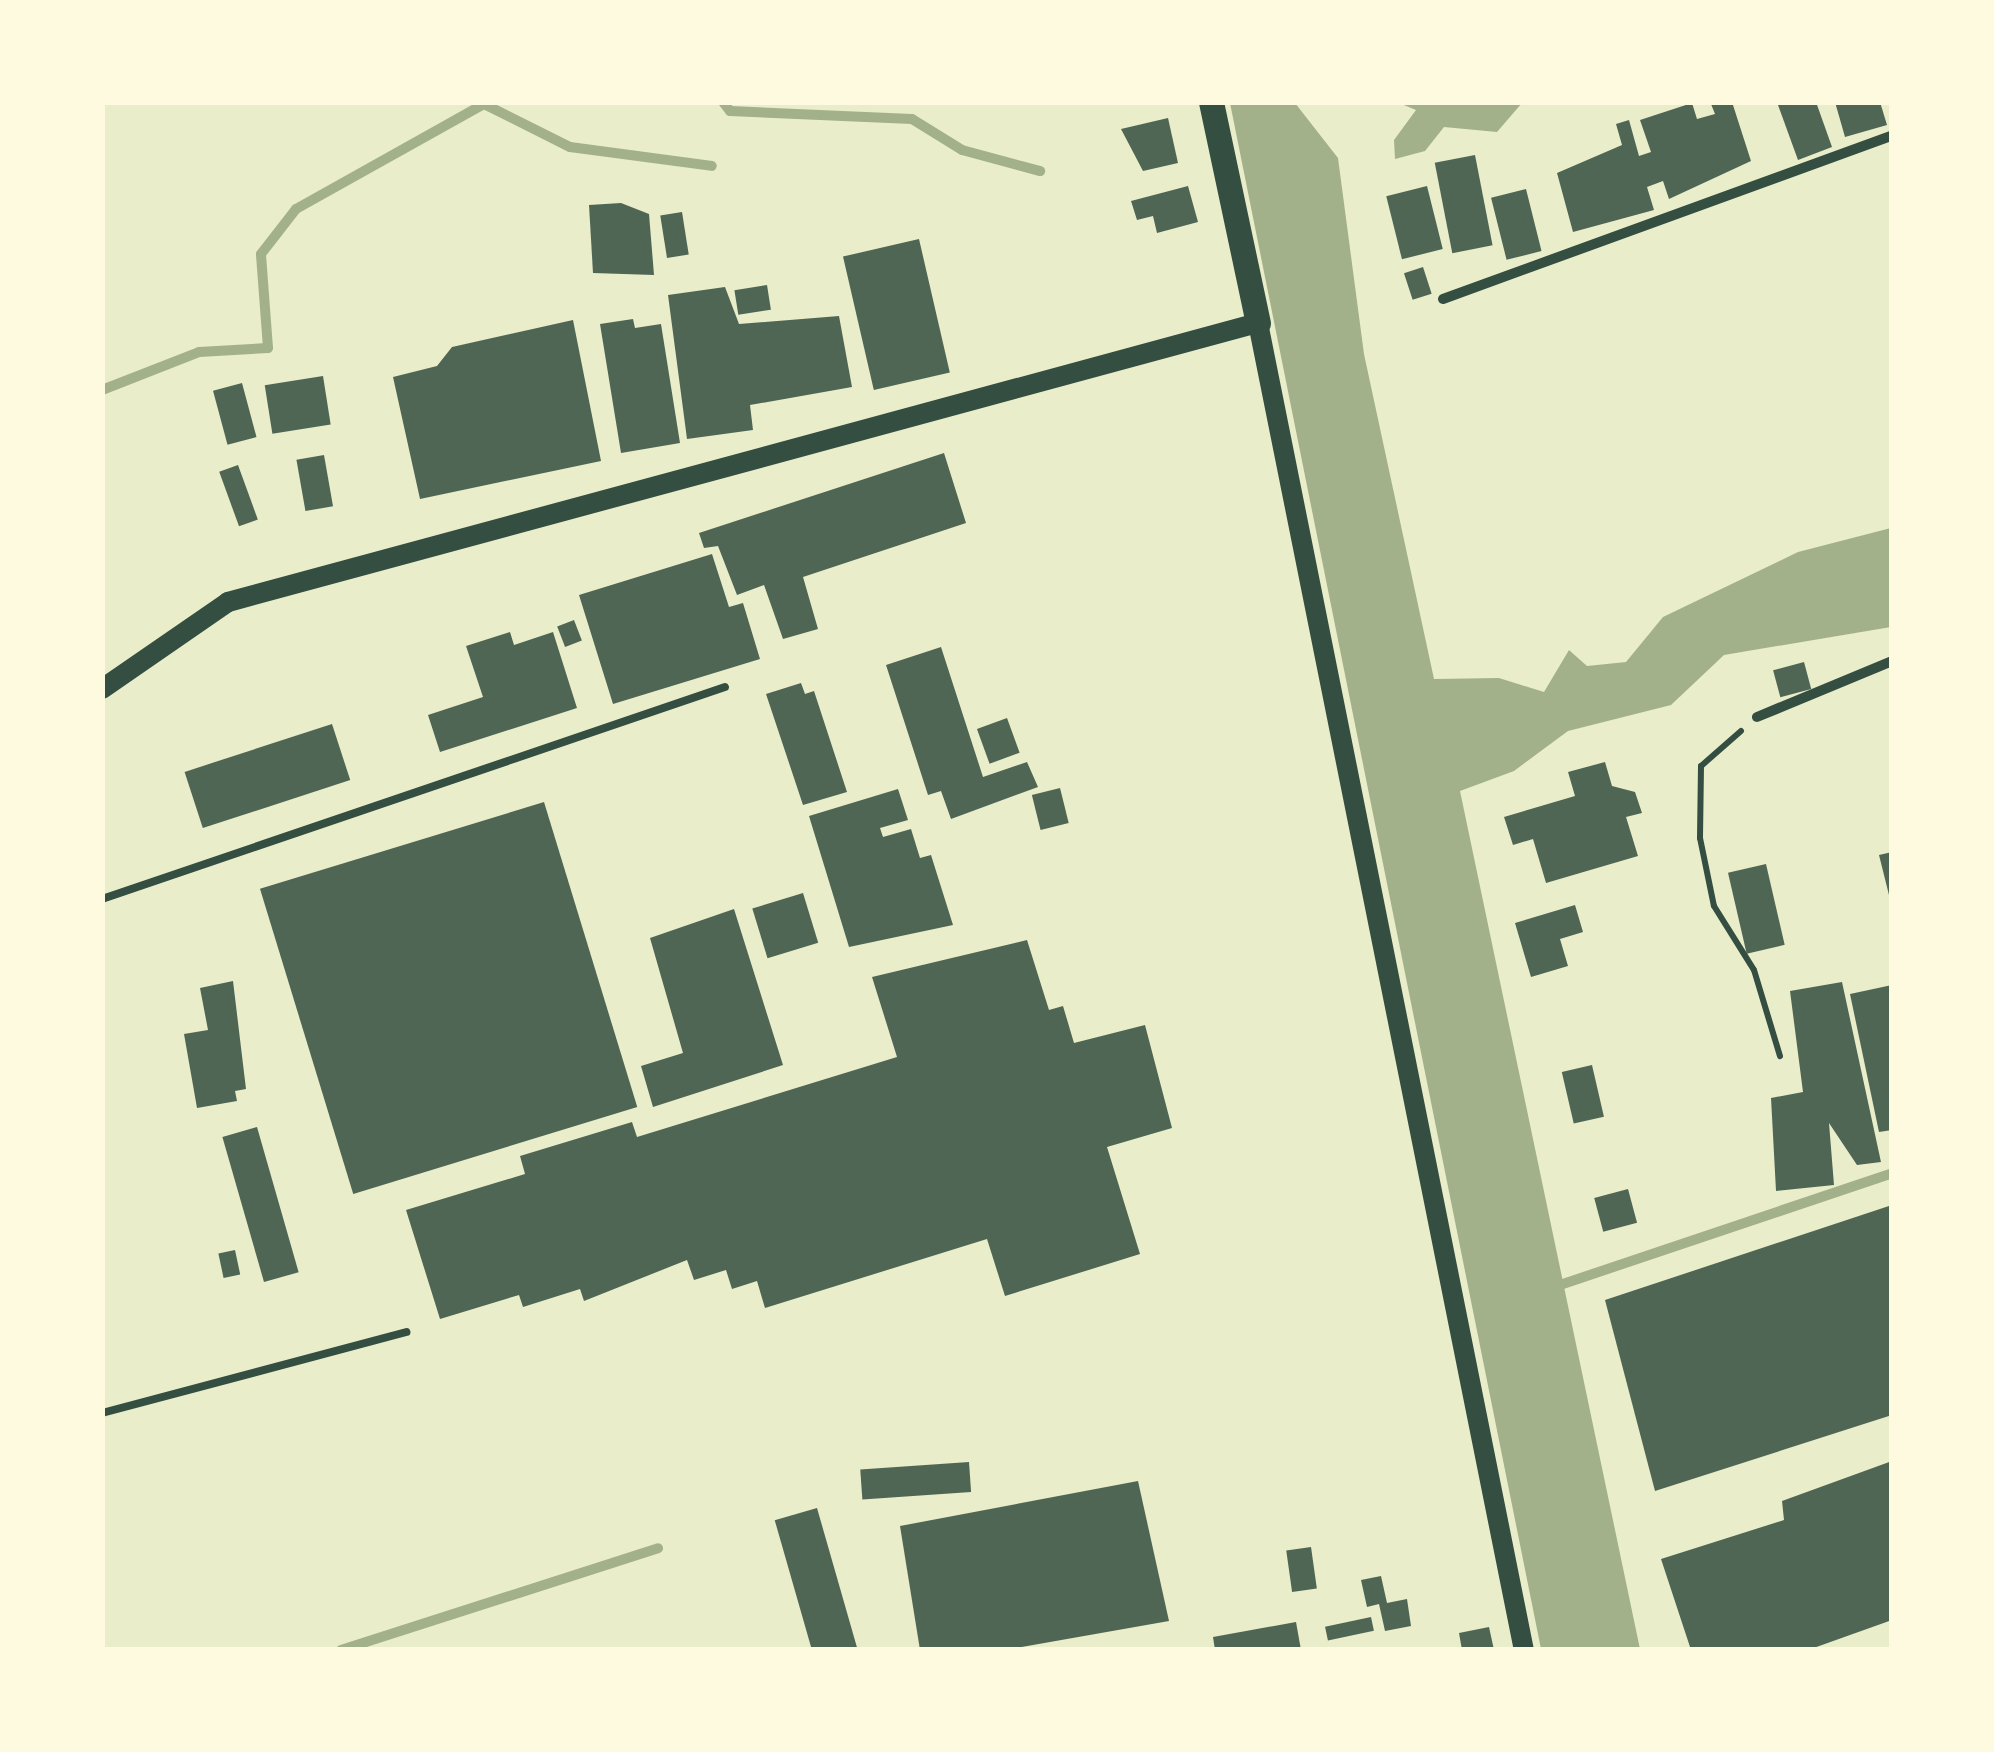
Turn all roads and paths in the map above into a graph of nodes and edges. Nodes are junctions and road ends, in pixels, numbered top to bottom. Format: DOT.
graph roads {
  1 [pos="1211,102"];
  2 [pos="1892,136"];
  3 [pos="1443,300"];
  4 [pos="1258,323"];
  5 [pos="1892,661"];
  6 [pos="725,687"];
  7 [pos="102,688"];
  8 [pos="1757,717"];
  9 [pos="102,899"];
  10 [pos="1780,1056"];
  11 [pos="406,1332"];
  12 [pos="102,1413"];
  13 [pos="1524,1650"];
  1 -- 4 [label="main road"];
  2 -- 3 [label="street"];
  4 -- 7 [label="main road"];
  4 -- 13 [label="main road"];
  5 -- 8 [label="street"];
  6 -- 9 [label="lane"];
  8 -- 10 [label="path"];
  11 -- 12 [label="lane"];
}
